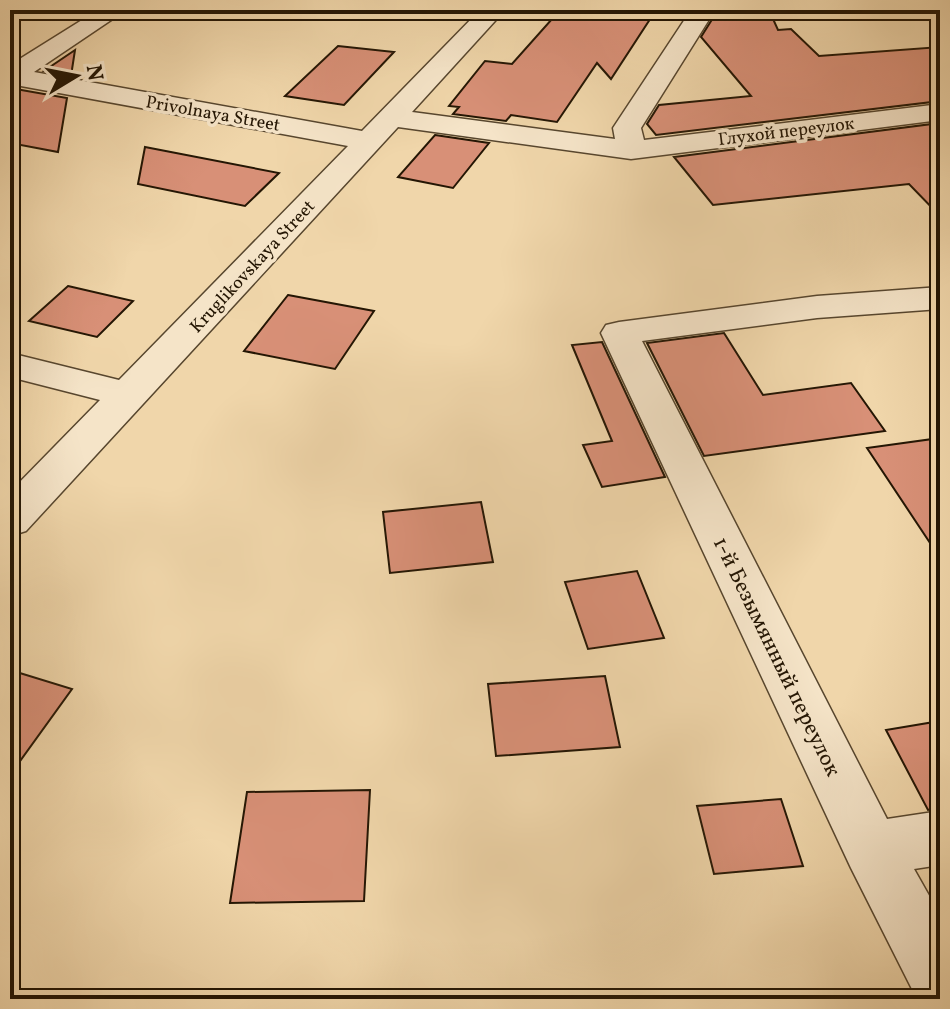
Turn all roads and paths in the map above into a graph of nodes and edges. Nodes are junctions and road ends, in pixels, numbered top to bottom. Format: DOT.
graph roads {
  1 [pos="114,10"];
  2 [pos="493,10"];
  3 [pos="703,10"];
  4 [pos="11,76"];
  5 [pos="940,112"];
  6 [pos="392,118"];
  7 [pos="369,141"];
  8 [pos="631,150"];
  9 [pos="940,298"];
  10 [pos="10,365"];
  11 [pos="131,396"];
  12 [pos="10,520"];
  13 [pos="940,838"];
  14 [pos="872,849"];
  15 [pos="940,978"];
  1 -- 4 [label="street"];
  2 -- 6 [label="street, Kruglikovskaya Street"];
  3 -- 8 [label="street"];
  4 -- 7 [label="street, Privolnaya Street"];
  5 -- 8 [label="street, Глухой переулок"];
  6 -- 7 [label="street, Kruglikovskaya Street"];
  6 -- 8 [label="street, Глухой переулок"];
  7 -- 11 [label="street, Kruglikovskaya Street"];
  9 -- 14 [label="street, 1-й Безымянный переулок"];
  10 -- 11 [label="street"];
  11 -- 12 [label="street, Kruglikovskaya Street"];
  13 -- 14 [label="street"];
  14 -- 15 [label="street, 1-й Безымянный переулок"];
}
